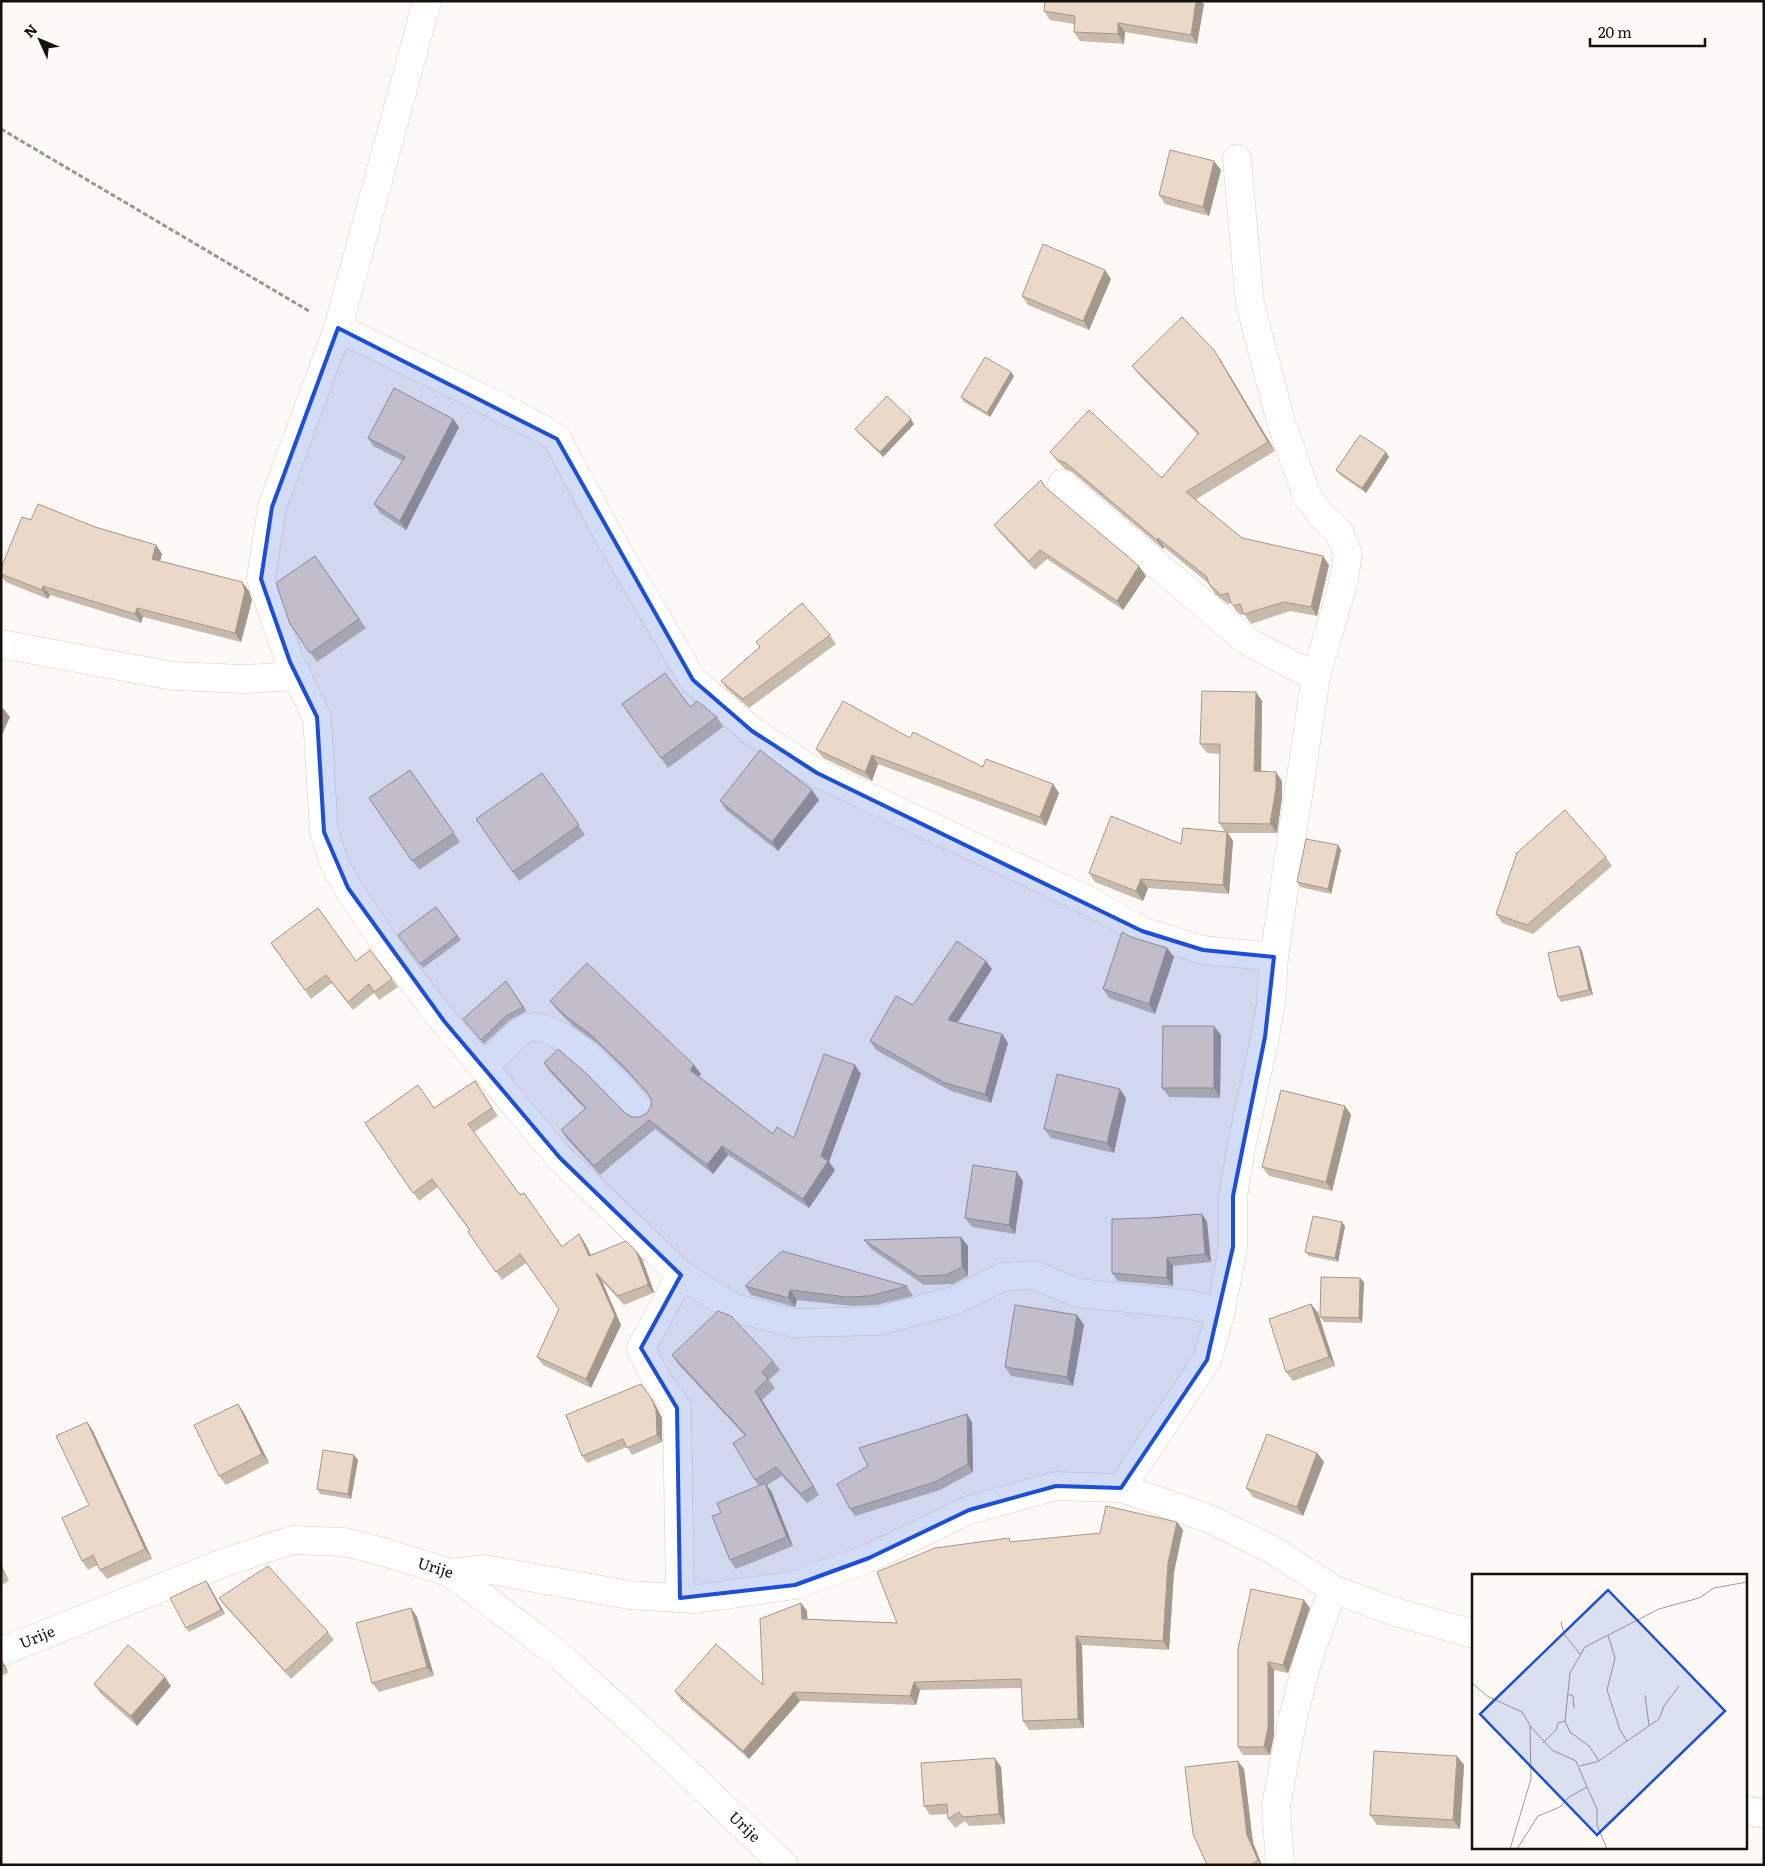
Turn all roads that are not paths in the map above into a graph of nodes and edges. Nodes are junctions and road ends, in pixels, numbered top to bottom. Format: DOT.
graph roads {
  1 [pos="427,1"];
  2 [pos="1237,159"];
  3 [pos="338,328"];
  4 [pos="1062,484"];
  5 [pos="1,644"];
  6 [pos="297,676"];
  7 [pos="1316,676"];
  8 [pos="1274,958"];
  9 [pos="483,1068"];
  10 [pos="642,1111"];
  11 [pos="682,1275"];
  12 [pos="1221,1311"];
  13 [pos="1120,1488"];
  14 [pos="451,1573"];
  15 [pos="1333,1589"];
  16 [pos="680,1598"];
  17 [pos="1472,1633"];
  18 [pos="1,1652"];
  19 [pos="1748,1810"];
  20 [pos="1764,1814"];
  21 [pos="784,1865"];
  22 [pos="1280,1865"];
  1 -- 3 [label="street"];
  2 -- 7 [label="street"];
  3 -- 6 [label="street"];
  3 -- 8 [label="street"];
  4 -- 7 [label="street"];
  5 -- 6 [label="street"];
  6 -- 9 [label="street"];
  7 -- 8 [label="street"];
  8 -- 12 [label="street"];
  9 -- 10 [label="street"];
  9 -- 11 [label="street"];
  11 -- 12 [label="street"];
  11 -- 16 [label="street"];
  12 -- 13 [label="street"];
  13 -- 15 [label="street"];
  13 -- 16 [label="street"];
  14 -- 16 [label="street"];
  14 -- 18 [label="street, Urije"];
  14 -- 21 [label="street, Urije"];
  15 -- 17 [label="street"];
  15 -- 22 [label="street"];
  19 -- 20 [label="street"];
}
